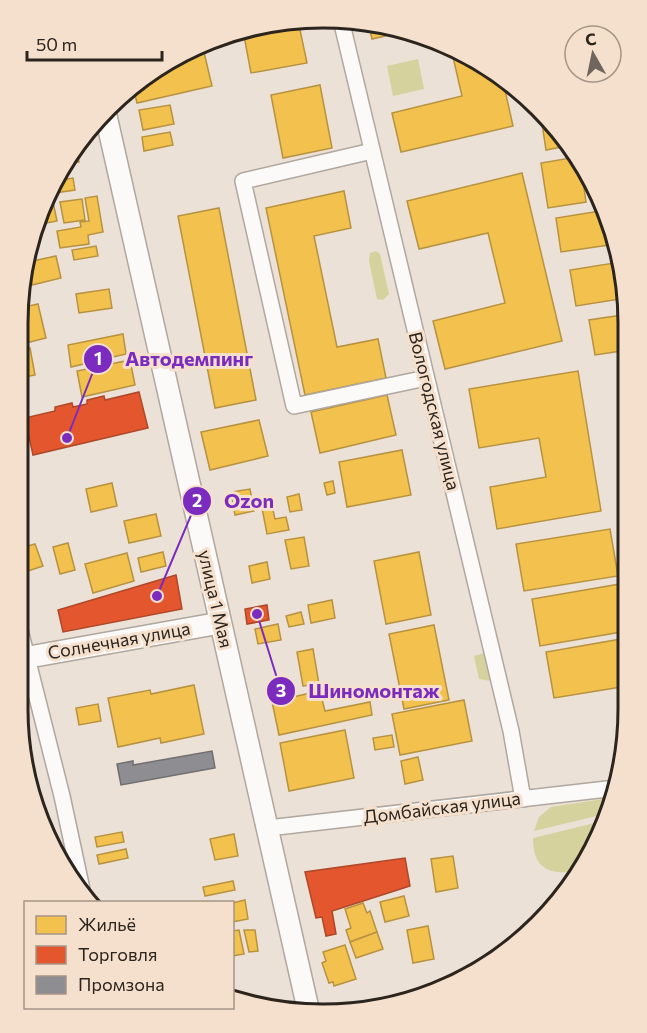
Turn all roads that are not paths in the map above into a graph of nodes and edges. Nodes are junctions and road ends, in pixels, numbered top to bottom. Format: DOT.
graph roads {
  1 [pos="343,29"];
  2 [pos="108,123"];
  3 [pos="372,151"];
  4 [pos="426,378"];
  5 [pos="220,623"];
  6 [pos="28,657"];
  7 [pos="28,676"];
  8 [pos="607,789"];
  9 [pos="523,799"];
  10 [pos="268,828"];
  11 [pos="79,874"];
  12 [pos="307,1004"];
  1 -- 3 [label="street, Вологодская улица"];
  2 -- 5 [label="street, улица 1 Мая"];
  3 -- 4 [label="street, Вологодская улица"];
  3 -- 4 [label="street"];
  4 -- 9 [label="street, Вологодская улица"];
  5 -- 6 [label="street, Солнечная улица"];
  5 -- 10 [label="street, улица 1 Мая"];
  7 -- 11 [label="street"];
  8 -- 9 [label="street, Домбайская улица"];
  9 -- 10 [label="street, Домбайская улица"];
  10 -- 12 [label="street, улица 1 Мая"];
}
